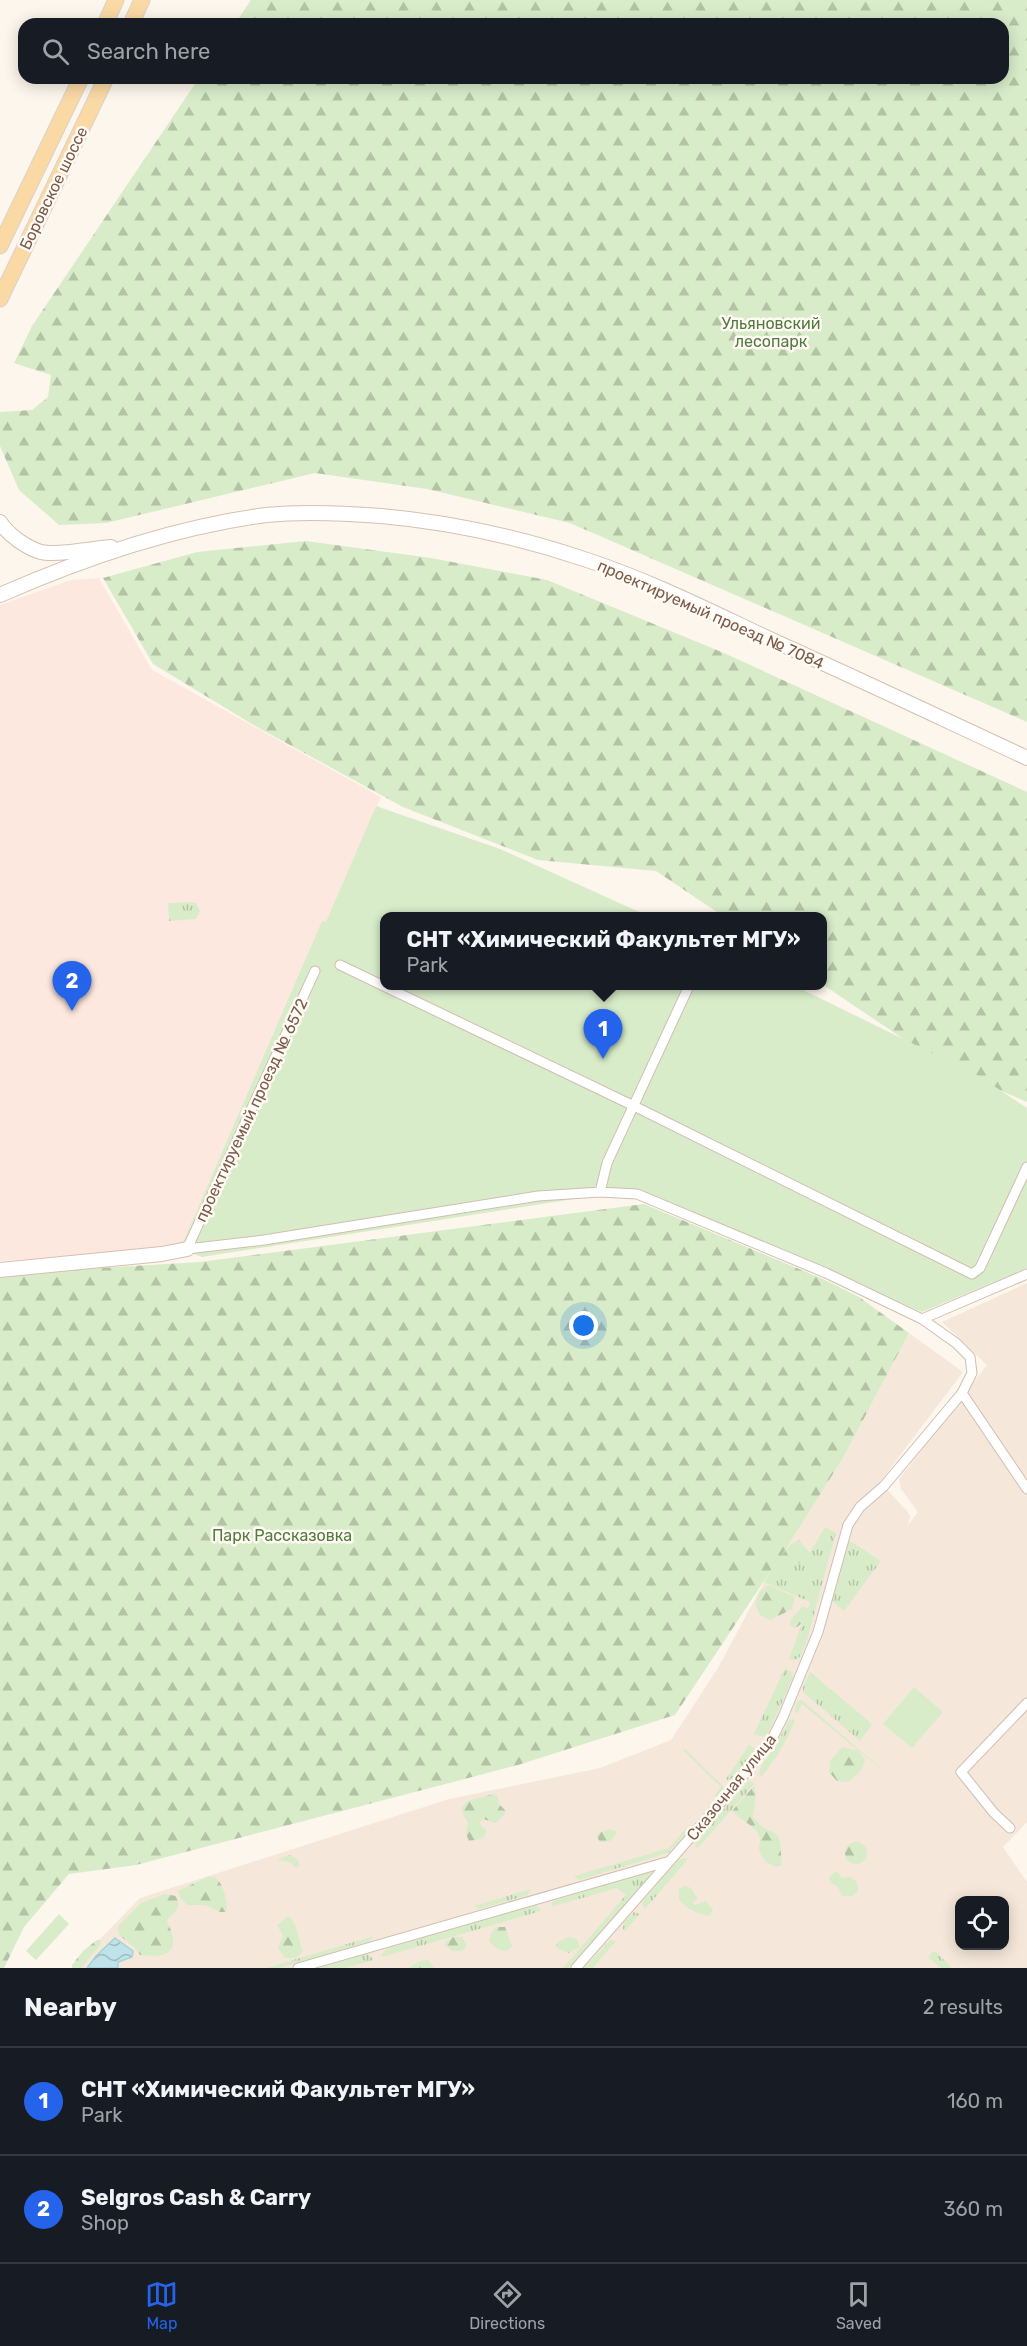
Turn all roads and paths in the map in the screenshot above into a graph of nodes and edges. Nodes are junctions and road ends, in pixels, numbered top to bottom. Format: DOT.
graph roads {
  1 [pos="116,0"];
  2 [pos="142,0"];
  3 [pos="108,18"];
  4 [pos="134,18"];
  5 [pos="78,84"];
  6 [pos="103,84"];
  7 [pos="0,246"];
  8 [pos="0,299"];
  9 [pos="0,522"];
  10 [pos="131,545"];
  11 [pos="0,595"];
  12 [pos="1027,758"];
  13 [pos="340,965"];
  14 [pos="315,971"];
  15 [pos="380,984"];
  16 [pos="392,990"];
  17 [pos="687,990"];
  18 [pos="634,1106"];
  19 [pos="1027,1167"];
  20 [pos="600,1192"];
  21 [pos="187,1249"];
  22 [pos="0,1270"];
  23 [pos="1027,1274"];
  24 [pos="922,1319"];
  25 [pos="962,1393"];
  26 [pos="1027,1489"];
  27 [pos="1027,1703"];
  28 [pos="1010,1828"];
  29 [pos="670,1861"];
  30 [pos="298,1968"];
  31 [pos="576,1968"];
  1 -- 3 [label="main road"];
  2 -- 4 [label="main road"];
  5 -- 7 [label="main road, Боровское шоссе"];
  6 -- 8 [label="main road, Боровское шоссе"];
  9 -- 10 [label="street, проектируемый проезд № 7084"];
  10 -- 11 [label="street, проектируемый проезд № 7084"];
  10 -- 12 [label="street, проектируемый проезд № 7084"];
  13 -- 15 [label="street"];
  14 -- 21 [label="street, проектируемый проезд № 6572"];
  16 -- 18 [label="street"];
  17 -- 18 [label="street"];
  18 -- 19 [label="street"];
  18 -- 20 [label="street"];
  20 -- 21 [label="street"];
  20 -- 24 [label="street"];
  21 -- 22 [label="street"];
  23 -- 24 [label="street"];
  24 -- 25 [label="street"];
  25 -- 26 [label="street"];
  25 -- 29 [label="street, Сказочная улица"];
  27 -- 28 [label="street"];
  29 -- 30 [label="street"];
  29 -- 31 [label="street, Сказочная улица"];
}
